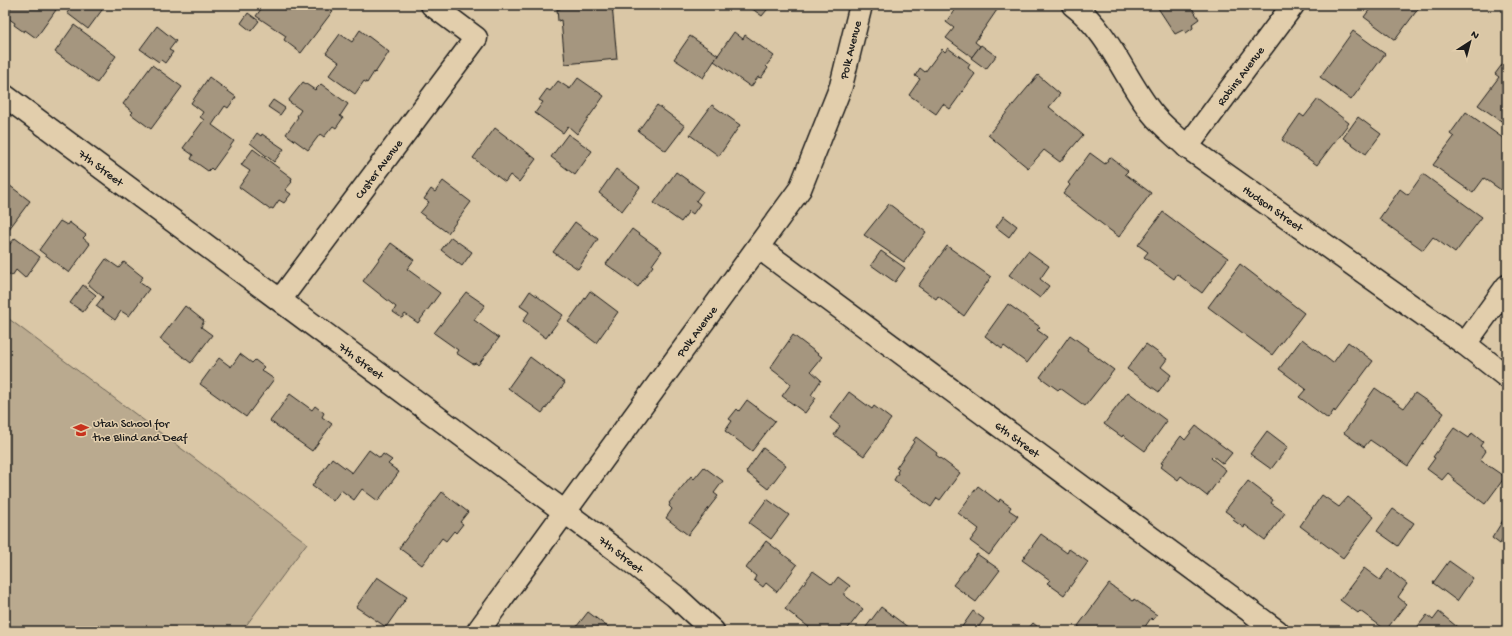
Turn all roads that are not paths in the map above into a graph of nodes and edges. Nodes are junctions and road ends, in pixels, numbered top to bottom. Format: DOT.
graph roads {
  1 [pos="432,5"];
  2 [pos="861,5"];
  3 [pos="1074,5"];
  4 [pos="1292,5"];
  5 [pos="5,96"];
  6 [pos="1187,147"];
  7 [pos="758,247"];
  8 [pos="1507,286"];
  9 [pos="280,300"];
  10 [pos="1465,344"];
  11 [pos="1507,377"];
  12 [pos="566,512"];
  13 [pos="478,631"];
  14 [pos="713,631"];
  15 [pos="1277,631"];
  1 -- 9 [label="street, Custer Avenue"];
  2 -- 7 [label="street, Polk Avenue"];
  3 -- 6 [label="street, Hudson Street"];
  4 -- 6 [label="street, Robins Avenue"];
  5 -- 9 [label="street, 7th Street"];
  6 -- 10 [label="street, Hudson Street"];
  7 -- 12 [label="street, Polk Avenue"];
  7 -- 15 [label="street, 6th Street"];
  8 -- 10 [label="street"];
  9 -- 12 [label="street, 7th Street"];
  10 -- 11 [label="street, Hudson Street"];
  12 -- 13 [label="street, Polk Avenue"];
  12 -- 14 [label="street, 7th Street"];
}
